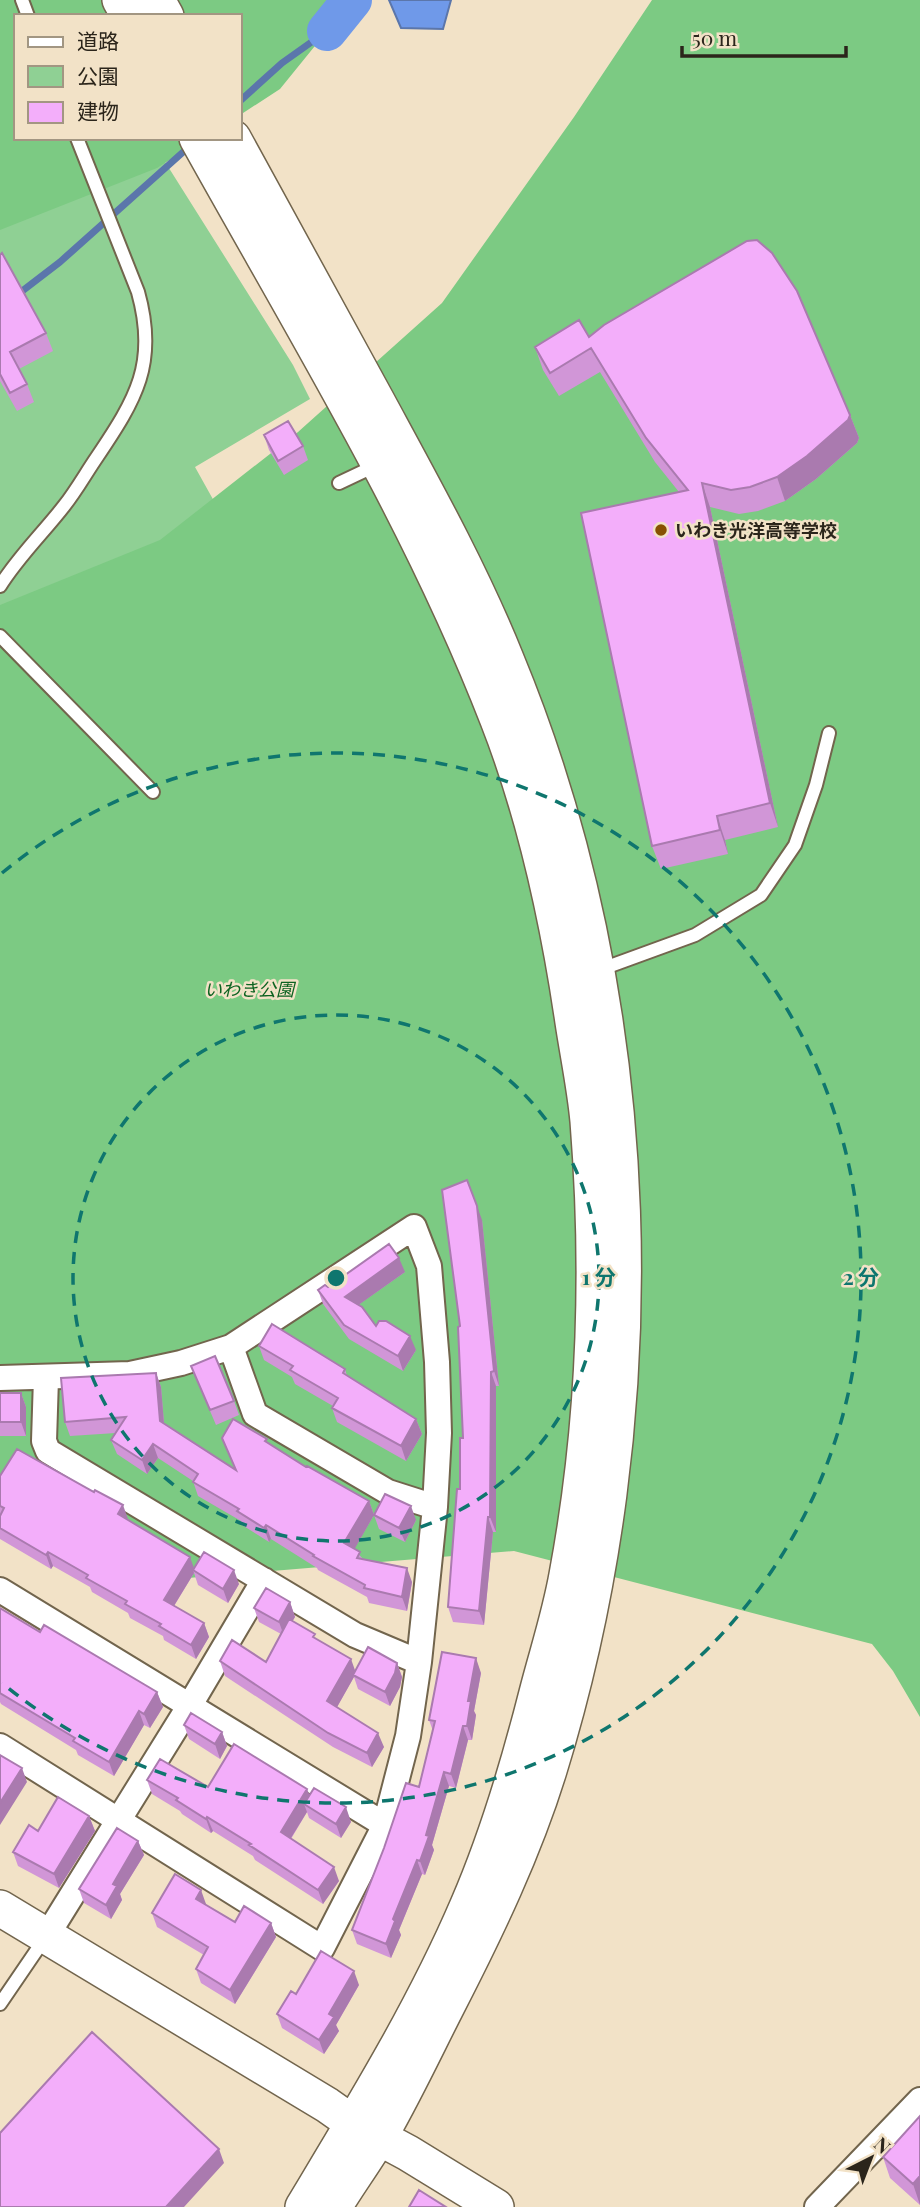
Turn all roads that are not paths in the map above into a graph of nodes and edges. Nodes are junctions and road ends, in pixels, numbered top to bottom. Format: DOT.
graph roads {
  1 [pos="78,140"];
  2 [pos="198,140"];
  3 [pos="234,140"];
  4 [pos="379,464"];
  5 [pos="339,483"];
  6 [pos="0,586"];
  7 [pos="0,636"];
  8 [pos="829,733"];
  9 [pos="153,792"];
  10 [pos="583,973"];
  11 [pos="231,1347"];
  12 [pos="0,1378"];
  13 [pos="46,1378"];
  14 [pos="435,1507"];
  15 [pos="264,1580"];
  16 [pos="0,1590"];
  17 [pos="419,1662"];
  18 [pos="190,1705"];
  19 [pos="0,1746"];
  20 [pos="118,1821"];
  21 [pos="384,1825"];
  22 [pos="0,1908"];
  23 [pos="46,1937"];
  24 [pos="0,2004"];
  25 [pos="920,2100"];
  26 [pos="366,2131"];
  27 [pos="303,2207"];
  28 [pos="334,2207"];
  29 [pos="496,2207"];
  30 [pos="817,2207"];
  1 -- 6 [label="lane"];
  2 -- 4 [label="street"];
  3 -- 10 [label="street"];
  4 -- 5 [label="lane"];
  4 -- 10 [label="street"];
  7 -- 9 [label="lane"];
  8 -- 10 [label="lane"];
  10 -- 26 [label="street"];
  11 -- 13 [label="street"];
  11 -- 14 [label="street"];
  11 -- 14 [label="street"];
  12 -- 13 [label="street"];
  13 -- 15 [label="street"];
  14 -- 17 [label="street"];
  15 -- 17 [label="street"];
  15 -- 18 [label="street"];
  16 -- 18 [label="street"];
  17 -- 21 [label="street"];
  18 -- 20 [label="street"];
  18 -- 21 [label="street"];
  19 -- 20 [label="street"];
  20 -- 21 [label="street"];
  20 -- 23 [label="street"];
  22 -- 23 [label="street"];
  23 -- 24 [label="lane"];
  23 -- 26 [label="street"];
  25 -- 30 [label="street"];
  26 -- 27 [label="street"];
  26 -- 28 [label="street"];
  26 -- 29 [label="street"];
}
